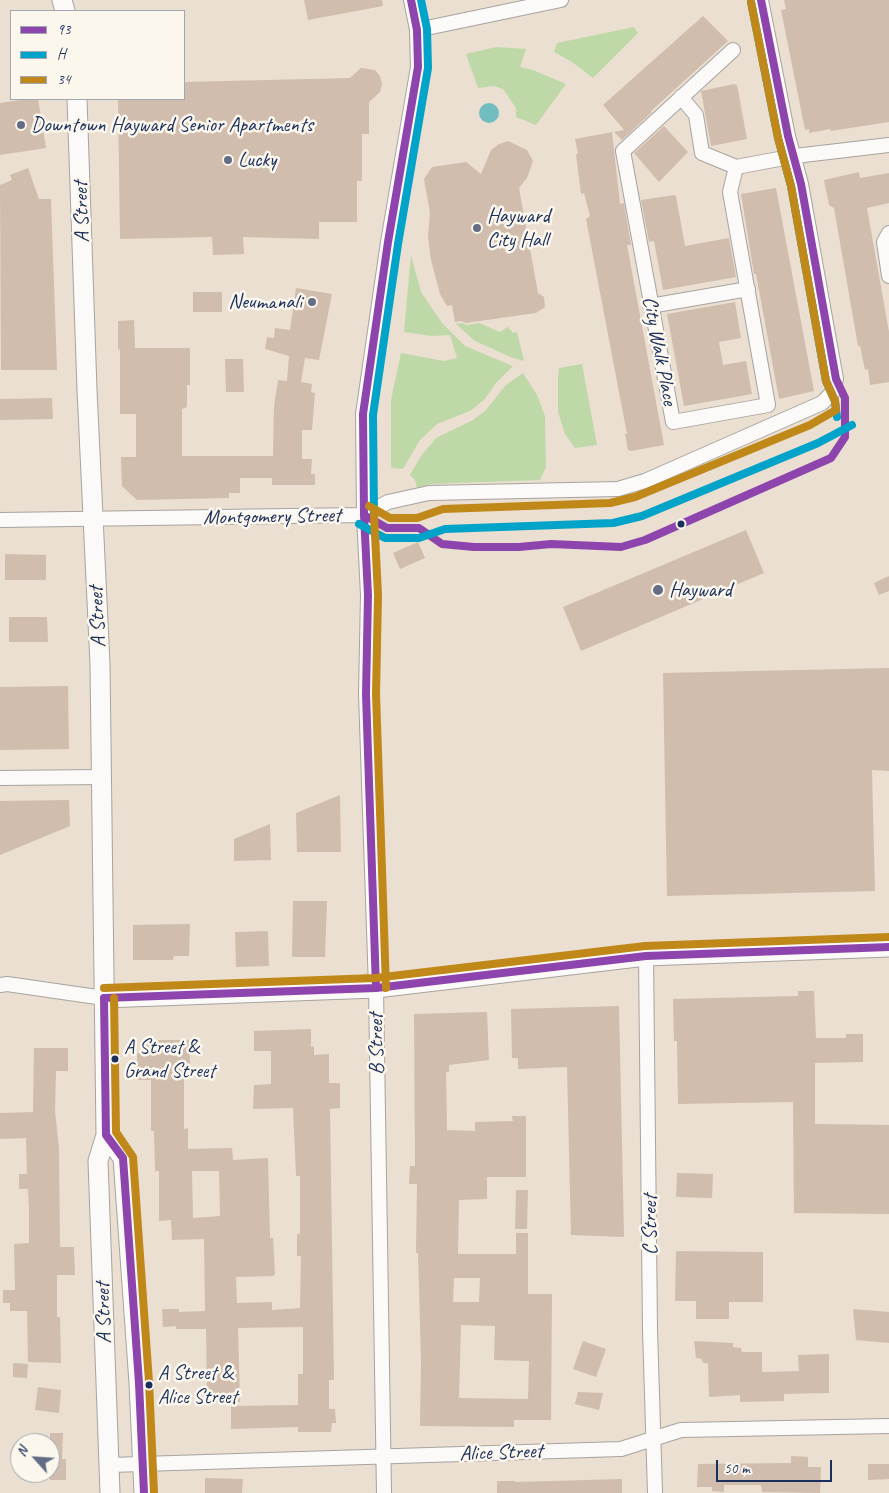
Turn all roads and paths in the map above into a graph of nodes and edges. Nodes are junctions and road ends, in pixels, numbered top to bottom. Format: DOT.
graph roads {
  1 [pos="411,0"];
  2 [pos="561,0"];
  3 [pos="761,0"];
  4 [pos="417,30"];
  5 [pos="732,50"];
  6 [pos="681,97"];
  7 [pos="78,100"];
  8 [pos="889,145"];
  9 [pos="795,156"];
  10 [pos="736,167"];
  11 [pos="889,233"];
  12 [pos="889,276"];
  13 [pos="748,289"];
  14 [pos="650,306"];
  15 [pos="364,515"];
  16 [pos="93,519"];
  17 [pos="0,520"];
  18 [pos="103,777"];
  19 [pos="0,778"];
  20 [pos="889,947"];
  21 [pos="646,956"];
  22 [pos="0,985"];
  23 [pos="376,988"];
  24 [pos="104,998"];
  25 [pos="106,1135"];
  26 [pos="889,1426"];
  27 [pos="653,1440"];
  28 [pos="383,1456"];
  29 [pos="143,1464"];
  30 [pos="110,1465"];
  31 [pos="110,1493"];
  32 [pos="144,1493"];
  33 [pos="384,1493"];
  34 [pos="654,1493"];
  1 -- 4 [label="street, B Street"];
  2 -- 4 [label="street"];
  3 -- 9 [label="street"];
  4 -- 15 [label="street, B Street"];
  5 -- 6 [label="street, City Walk Place"];
  6 -- 10 [label="street"];
  6 -- 14 [label="street, City Walk Place"];
  7 -- 16 [label="main road, A Street"];
  8 -- 9 [label="street"];
  9 -- 10 [label="street"];
  9 -- 15 [label="street, Montgomery Street"];
  10 -- 13 [label="street, City Walk Place"];
  11 -- 12 [label="street"];
  13 -- 14 [label="street"];
  13 -- 14 [label="street, City Walk Place"];
  15 -- 16 [label="street, Montgomery Street"];
  15 -- 23 [label="street, B Street"];
  16 -- 17 [label="street, Montgomery Street"];
  16 -- 18 [label="main road, A Street"];
  18 -- 19 [label="street"];
  18 -- 24 [label="main road, A Street"];
  20 -- 21 [label="main road"];
  21 -- 23 [label="main road"];
  21 -- 27 [label="street, C Street"];
  22 -- 24 [label="street"];
  23 -- 24 [label="main road"];
  23 -- 28 [label="street, B Street"];
  24 -- 25 [label="main road, A Street"];
  25 -- 29 [label="main road, A Street"];
  25 -- 30 [label="main road, A Street"];
  26 -- 27 [label="street, Alice Street"];
  27 -- 28 [label="street, Alice Street"];
  27 -- 34 [label="street, C Street"];
  28 -- 29 [label="street, Alice Street"];
  28 -- 33 [label="street, B Street"];
  29 -- 30 [label="street, Alice Street"];
  29 -- 32 [label="main road, A Street"];
  30 -- 31 [label="main road, A Street"];
}
